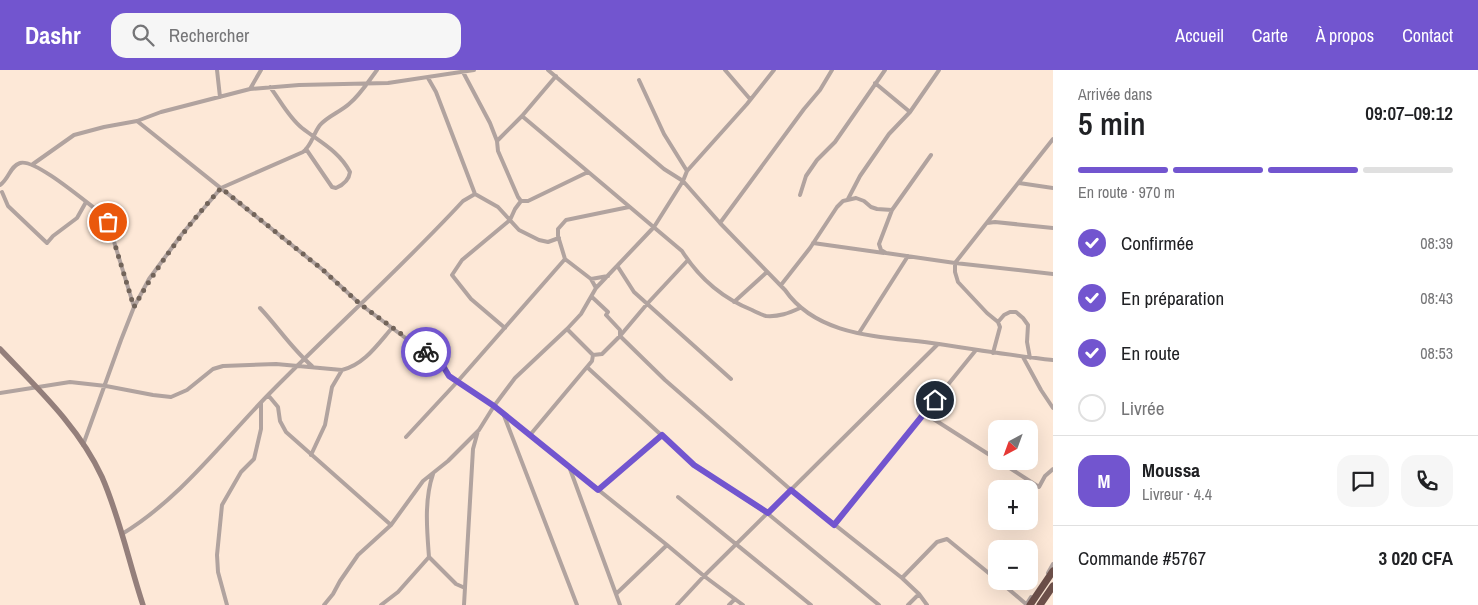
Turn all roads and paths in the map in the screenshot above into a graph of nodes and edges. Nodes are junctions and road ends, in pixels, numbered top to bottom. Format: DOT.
graph roads {
  1 [pos="217,70"];
  2 [pos="261,70"];
  3 [pos="377,70"];
  4 [pos="474,70"];
  5 [pos="548,70"];
  6 [pos="725,70"];
  7 [pos="773,70"];
  8 [pos="832,70"];
  9 [pos="885,70"];
  10 [pos="939,70"];
  11 [pos="463,72"];
  12 [pos="556,76"];
  13 [pos="428,78"];
  14 [pos="639,80"];
  15 [pos="367,83"];
  16 [pos="875,83"];
  17 [pos="270,87"];
  18 [pos="250,90"];
  19 [pos="220,97"];
  20 [pos="750,100"];
  21 [pos="910,112"];
  22 [pos="522,116"];
  23 [pos="137,121"];
  24 [pos="314,136"];
  25 [pos="1053,139"];
  26 [pos="497,141"];
  27 [pos="306,149"];
  28 [pos="931,155"];
  29 [pos="33,164"];
  30 [pos="687,171"];
  31 [pos="588,172"];
  32 [pos="683,181"];
  33 [pos="1019,184"];
  34 [pos="0,185"];
  35 [pos="221,188"];
  36 [pos="1053,188"];
  37 [pos="2,192"];
  38 [pos="475,194"];
  39 [pos="800,195"];
  40 [pos="848,199"];
  41 [pos="521,201"];
  42 [pos="86,202"];
  43 [pos="629,207"];
  44 [pos="892,210"];
  45 [pos="510,220"];
  46 [pos="720,223"];
  47 [pos="987,223"];
  48 [pos="654,227"];
  49 [pos="1053,228"];
  50 [pos="558,238"];
  51 [pos="813,243"];
  52 [pos="886,253"];
  53 [pos="908,256"];
  54 [pos="565,259"];
  55 [pos="688,260"];
  56 [pos="955,263"];
  57 [pos="618,267"];
  58 [pos="767,272"];
  59 [pos="1053,274"];
  60 [pos="608,276"];
  61 [pos="591,279"];
  62 [pos="781,285"];
  63 [pos="596,288"];
  64 [pos="592,297"];
  65 [pos="734,302"];
  66 [pos="360,304"];
  67 [pos="647,304"];
  68 [pos="134,307"];
  69 [pos="260,308"];
  70 [pos="800,308"];
  71 [pos="998,322"];
  72 [pos="392,328"];
  73 [pos="505,328"];
  74 [pos="567,329"];
  75 [pos="859,334"];
  76 [pos="620,336"];
  77 [pos="938,344"];
  78 [pos="0,348"];
  79 [pos="976,350"];
  80 [pos="993,353"];
  81 [pos="593,355"];
  82 [pos="1023,357"];
  83 [pos="1030,358"];
  84 [pos="305,360"];
  85 [pos="1053,360"];
  86 [pos="312,366"];
  87 [pos="297,367"];
  88 [pos="588,368"];
  89 [pos="342,370"];
  90 [pos="731,379"];
  91 [pos="458,381"];
  92 [pos="106,386"];
  93 [pos="37,387"];
  94 [pos="0,393"];
  95 [pos="268,395"];
  96 [pos="261,403"];
  97 [pos="494,406"];
  98 [pos="1053,408"];
  99 [pos="503,413"];
  100 [pos="924,413"];
  101 [pos="479,430"];
  102 [pos="530,435"];
  103 [pos="662,435"];
  104 [pos="406,437"];
  105 [pos="83,445"];
  106 [pos="988,454"];
  107 [pos="311,455"];
  108 [pos="569,467"];
  109 [pos="1053,469"];
  110 [pos="1013,470"];
  111 [pos="434,472"];
  112 [pos="598,490"];
  113 [pos="791,490"];
  114 [pos="678,497"];
  115 [pos="768,513"];
  116 [pos="391,525"];
  117 [pos="834,525"];
  118 [pos="122,534"];
  119 [pos="736,544"];
  120 [pos="667,545"];
  121 [pos="429,558"];
  122 [pos="1053,564"];
  123 [pos="1053,571"];
  124 [pos="988,572"];
  125 [pos="704,576"];
  126 [pos="902,578"];
  127 [pos="1053,586"];
  128 [pos="465,588"];
  129 [pos="1010,590"];
  130 [pos="616,594"];
  131 [pos="919,594"];
  132 [pos="735,599"];
  133 [pos="143,605"];
  134 [pos="227,605"];
  135 [pos="324,605"];
  136 [pos="381,605"];
  137 [pos="464,605"];
  138 [pos="577,605"];
  139 [pos="620,605"];
  140 [pos="677,605"];
  141 [pos="730,605"];
  142 [pos="743,605"];
  143 [pos="811,605"];
  144 [pos="879,605"];
  145 [pos="908,605"];
  146 [pos="927,605"];
  147 [pos="1027,605"];
  148 [pos="1040,605"];
  1 -- 19 [label="street"];
  2 -- 18 [label="street"];
  3 -- 15 [label="street"];
  4 -- 11 [label="street"];
  5 -- 12 [label="street"];
  6 -- 20 [label="street"];
  7 -- 20 [label="street"];
  8 -- 46 [label="street"];
  9 -- 16 [label="street"];
  10 -- 21 [label="street"];
  11 -- 13 [label="street"];
  11 -- 26 [label="street"];
  12 -- 22 [label="street"];
  12 -- 32 [label="street"];
  13 -- 15 [label="street"];
  13 -- 38 [label="street"];
  14 -- 30 [label="street"];
  15 -- 17 [label="street"];
  15 -- 24 [label="street"];
  16 -- 21 [label="street"];
  16 -- 39 [label="street"];
  17 -- 18 [label="street"];
  17 -- 24 [label="street"];
  18 -- 19 [label="street"];
  19 -- 23 [label="street"];
  20 -- 30 [label="street"];
  21 -- 40 [label="street"];
  22 -- 26 [label="street"];
  22 -- 31 [label="street"];
  23 -- 29 [label="street"];
  23 -- 35 [label="street"];
  24 -- 27 [label="street"];
  24 -- 27 [label="street"];
  25 -- 33 [label="street"];
  26 -- 41 [label="street"];
  27 -- 35 [label="street"];
  28 -- 44 [label="street"];
  29 -- 34 [label="street"];
  29 -- 42 [label="street"];
  30 -- 32 [label="street"];
  31 -- 41 [label="street"];
  31 -- 43 [label="street"];
  32 -- 46 [label="street"];
  32 -- 48 [label="street"];
  33 -- 36 [label="street"];
  33 -- 47 [label="street"];
  35 -- 66 [label="street"];
  35 -- 68 [label="street"];
  37 -- 42 [label="street"];
  38 -- 45 [label="street"];
  38 -- 66 [label="street"];
  40 -- 44 [label="street"];
  40 -- 51 [label="street"];
  41 -- 45 [label="street"];
  42 -- 68 [label="street"];
  43 -- 48 [label="street"];
  43 -- 50 [label="street"];
  44 -- 52 [label="street"];
  45 -- 50 [label="street"];
  45 -- 73 [label="street"];
  46 -- 58 [label="street"];
  47 -- 49 [label="street"];
  47 -- 56 [label="street"];
  48 -- 55 [label="street"];
  48 -- 57 [label="street"];
  50 -- 54 [label="street"];
  51 -- 52 [label="street"];
  51 -- 62 [label="street"];
  52 -- 53 [label="street"];
  53 -- 56 [label="street"];
  53 -- 75 [label="street"];
  54 -- 61 [label="street"];
  54 -- 73 [label="street"];
  55 -- 65 [label="street"];
  55 -- 67 [label="street"];
  56 -- 59 [label="street"];
  56 -- 71 [label="street"];
  57 -- 60 [label="street"];
  57 -- 67 [label="street"];
  58 -- 62 [label="street"];
  58 -- 65 [label="street"];
  60 -- 61 [label="street"];
  60 -- 63 [label="street"];
  61 -- 63 [label="street"];
  62 -- 70 [label="street"];
  63 -- 64 [label="street"];
  64 -- 74 [label="street"];
  64 -- 76 [label="street"];
  65 -- 70 [label="street"];
  66 -- 72 [label="street"];
  66 -- 84 [label="street"];
  67 -- 76 [label="street"];
  67 -- 90 [label="street"];
  68 -- 92 [label="street"];
  69 -- 84 [label="street"];
  70 -- 75 [label="street"];
  71 -- 80 [label="street"];
  71 -- 83 [label="street"];
  72 -- 89 [label="street"];
  72 -- 91 [label="street"];
  73 -- 91 [label="street"];
  74 -- 81 [label="street"];
  74 -- 97 [label="street"];
  75 -- 77 [label="street"];
  76 -- 81 [label="street"];
  76 -- 113 [label="street"];
  77 -- 79 [label="street"];
  77 -- 113 [label="street"];
  78 -- 93 [label="main road"];
  79 -- 80 [label="street"];
  79 -- 100 [label="street"];
  80 -- 82 [label="street"];
  81 -- 88 [label="street"];
  82 -- 83 [label="street"];
  82 -- 98 [label="street"];
  83 -- 85 [label="street"];
  84 -- 86 [label="street"];
  84 -- 87 [label="street"];
  86 -- 87 [label="street"];
  86 -- 89 [label="street"];
  87 -- 92 [label="street"];
  87 -- 95 [label="street"];
  88 -- 102 [label="street"];
  88 -- 103 [label="street"];
  89 -- 107 [label="street"];
  91 -- 97 [label="street"];
  91 -- 104 [label="street"];
  92 -- 93 [label="street"];
  92 -- 105 [label="street"];
  93 -- 94 [label="street"];
  93 -- 105 [label="main road"];
  95 -- 96 [label="street"];
  95 -- 107 [label="street"];
  96 -- 118 [label="street"];
  96 -- 134 [label="street"];
  97 -- 99 [label="street"];
  97 -- 101 [label="street"];
  99 -- 102 [label="street"];
  99 -- 138 [label="street"];
  100 -- 106 [label="street"];
  100 -- 117 [label="street"];
  101 -- 111 [label="street"];
  101 -- 128 [label="street"];
  102 -- 108 [label="street"];
  103 -- 112 [label="street"];
  103 -- 115 [label="street"];
  105 -- 118 [label="main road"];
  107 -- 116 [label="street"];
  108 -- 112 [label="street"];
  108 -- 130 [label="street"];
  109 -- 110 [label="street"];
  111 -- 116 [label="street"];
  111 -- 121 [label="street"];
  112 -- 120 [label="street"];
  113 -- 115 [label="street"];
  113 -- 117 [label="street"];
  114 -- 119 [label="street"];
  115 -- 119 [label="street"];
  115 -- 144 [label="street"];
  116 -- 135 [label="street"];
  117 -- 126 [label="street"];
  118 -- 133 [label="main road"];
  119 -- 125 [label="street"];
  119 -- 143 [label="street"];
  120 -- 125 [label="street"];
  120 -- 130 [label="street"];
  121 -- 128 [label="street"];
  121 -- 136 [label="street"];
  122 -- 147 [label="street"];
  123 -- 147 [label="highway"];
  124 -- 126 [label="street"];
  125 -- 132 [label="street"];
  125 -- 140 [label="street"];
  126 -- 131 [label="street"];
  127 -- 148 [label="highway"];
  128 -- 137 [label="street"];
  129 -- 147 [label="street"];
  130 -- 139 [label="street"];
  131 -- 145 [label="street"];
  131 -- 146 [label="street"];
  132 -- 141 [label="street"];
  132 -- 142 [label="street"];
}
